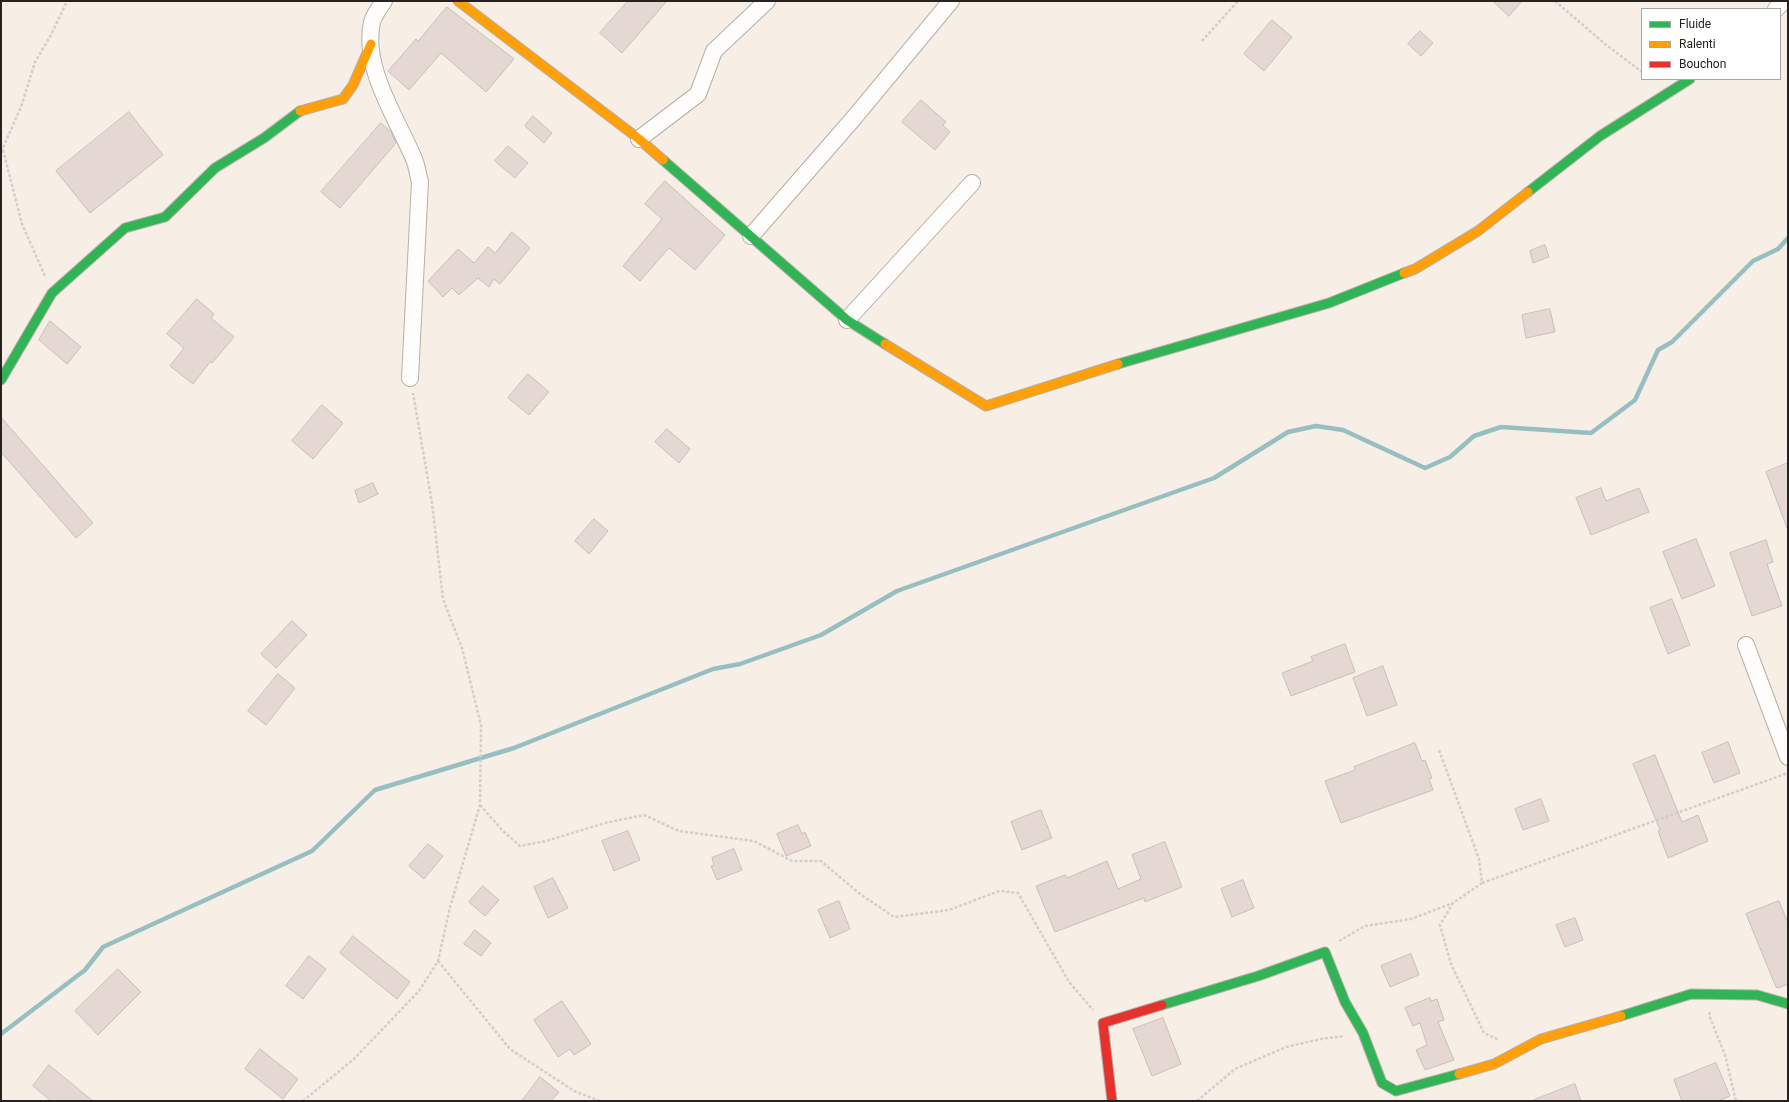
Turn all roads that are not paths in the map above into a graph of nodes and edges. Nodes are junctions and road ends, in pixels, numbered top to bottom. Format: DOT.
graph roads {
  1 [pos="384,1"];
  2 [pos="458,1"];
  3 [pos="767,1"];
  4 [pos="943,4"];
  5 [pos="371,44"];
  6 [pos="1688,80"];
  7 [pos="640,139"];
  8 [pos="972,183"];
  9 [pos="751,236"];
  10 [pos="847,320"];
  11 [pos="410,378"];
  12 [pos="1,380"];
  13 [pos="1746,645"];
  14 [pos="1788,758"];
  15 [pos="1788,1004"];
  16 [pos="1112,1101"];
  1 -- 5 [label="street"];
  2 -- 7 [label="street"];
  3 -- 7 [label="street"];
  4 -- 9 [label="street"];
  5 -- 11 [label="street"];
  5 -- 12 [label="street"];
  6 -- 10 [label="street"];
  7 -- 9 [label="street"];
  8 -- 10 [label="street"];
  9 -- 10 [label="street"];
  13 -- 14 [label="street"];
  15 -- 16 [label="street"];
}
